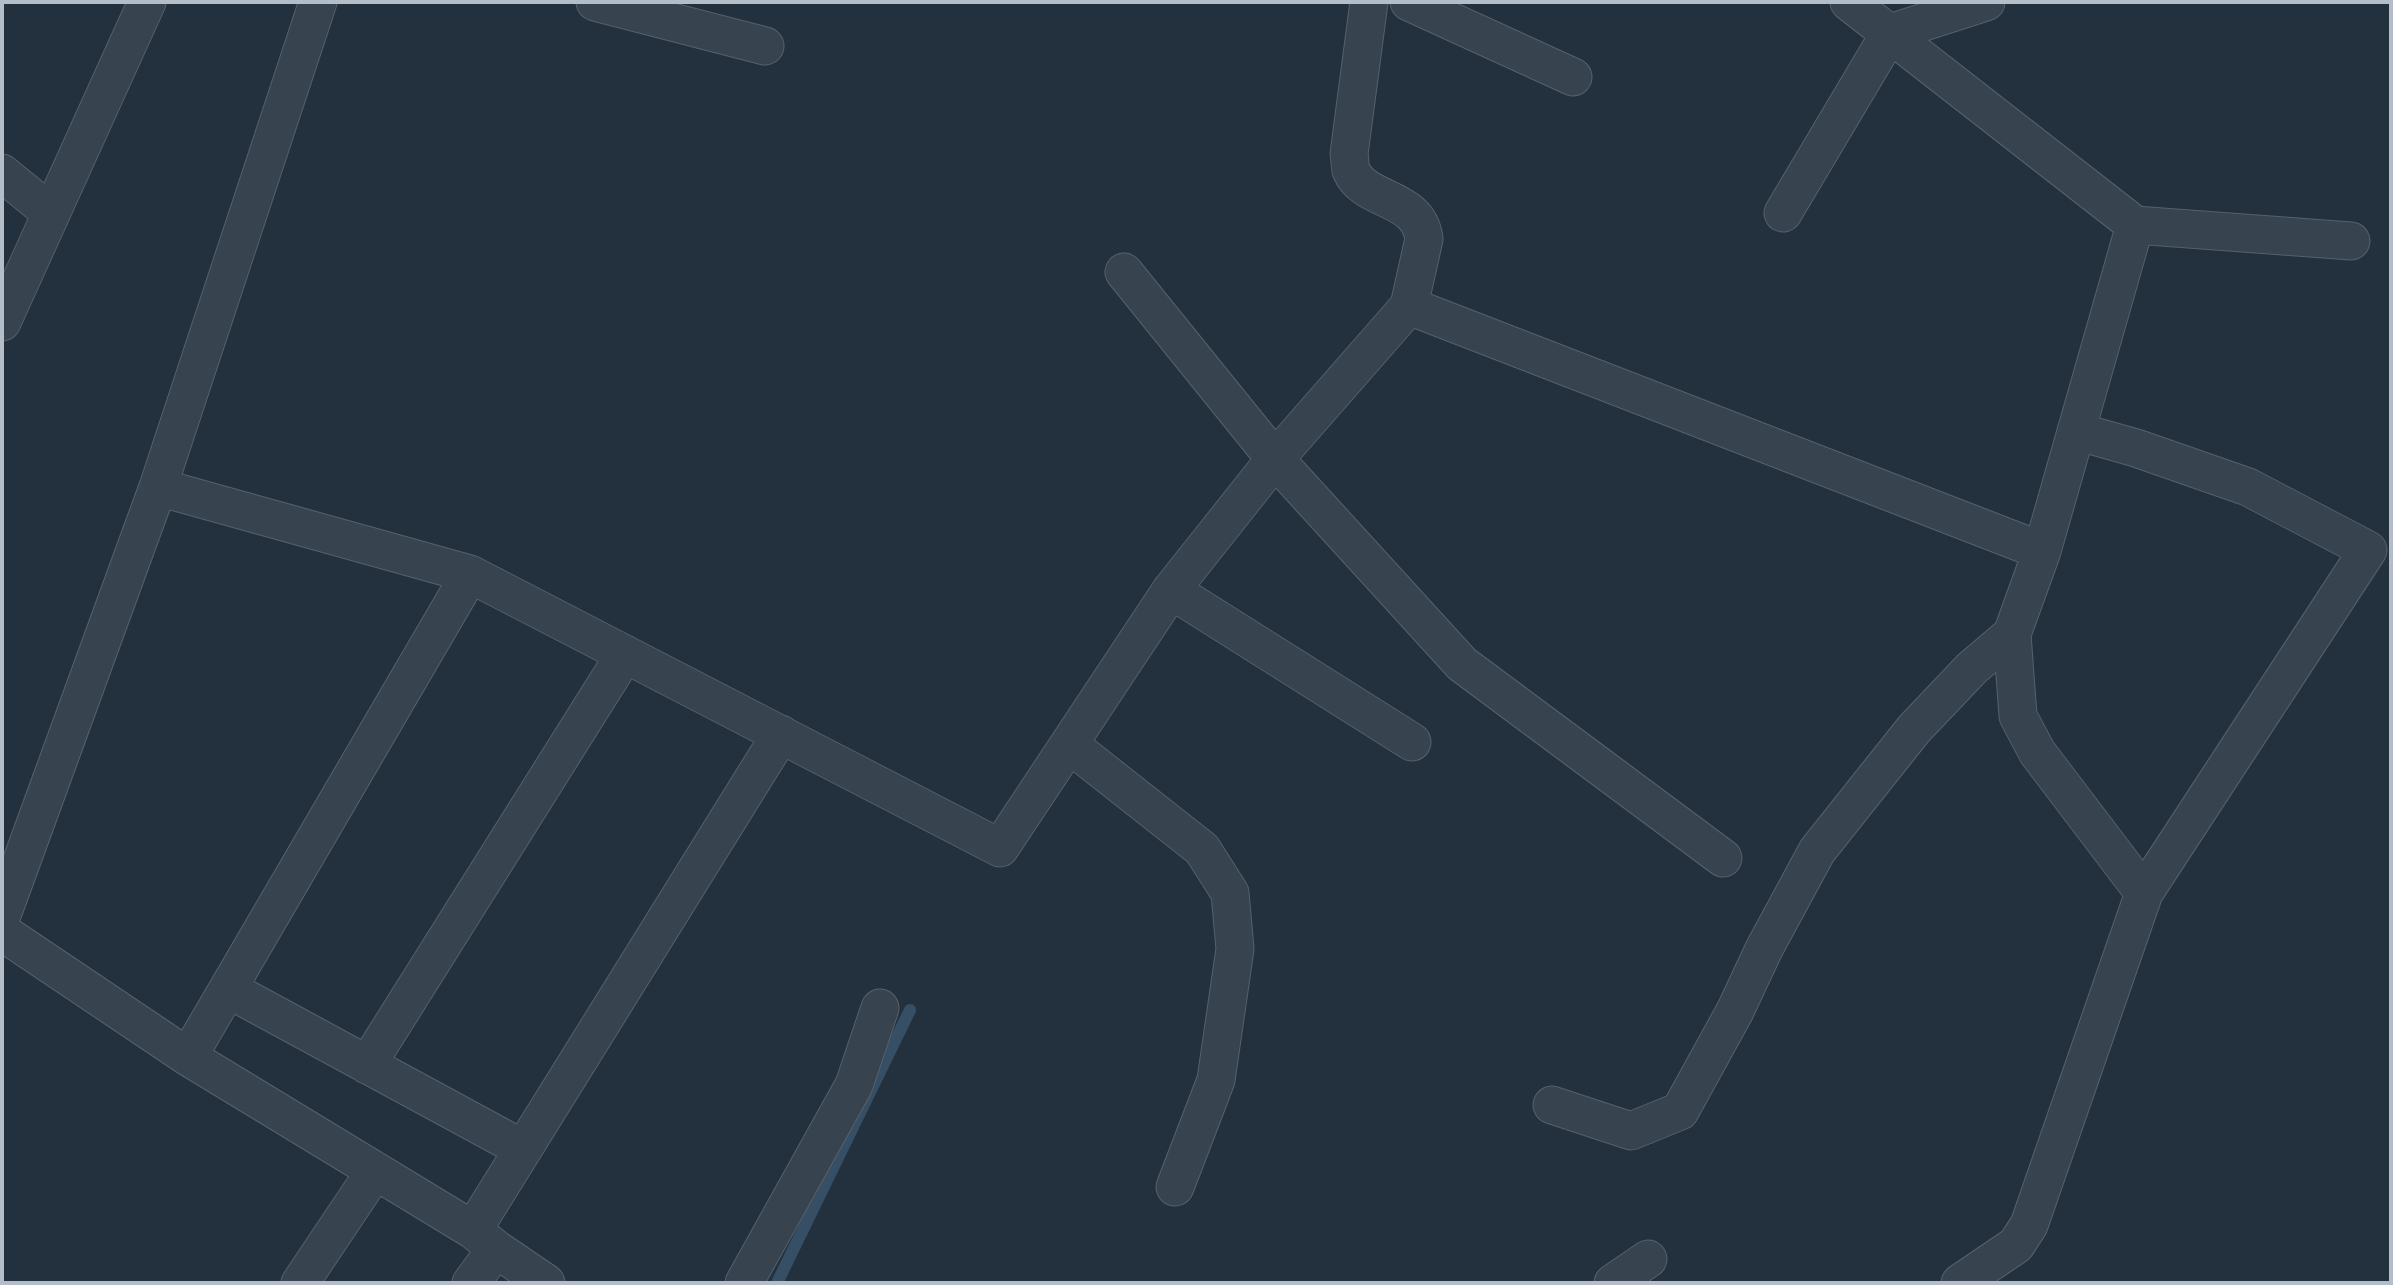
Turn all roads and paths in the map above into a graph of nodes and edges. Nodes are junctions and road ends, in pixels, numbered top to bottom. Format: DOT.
graph roads {
  1 [pos="147,2"];
  2 [pos="318,2"];
  3 [pos="595,2"];
  4 [pos="1368,2"];
  5 [pos="1409,2"];
  6 [pos="1849,2"];
  7 [pos="1986,2"];
  8 [pos="1890,33"];
  9 [pos="765,46"];
  10 [pos="1573,77"];
  11 [pos="2,173"];
  12 [pos="51,213"];
  13 [pos="1783,213"];
  14 [pos="2135,225"];
  15 [pos="2351,241"];
  16 [pos="1124,272"];
  17 [pos="1409,306"];
  18 [pos="2,322"];
  19 [pos="2076,430"];
  20 [pos="1275,459"];
  21 [pos="158,487"];
  22 [pos="2042,551"];
  23 [pos="470,575"];
  24 [pos="1171,590"];
  25 [pos="2012,634"];
  26 [pos="625,654"];
  27 [pos="781,734"];
  28 [pos="1412,742"];
  29 [pos="1070,745"];
  30 [pos="1723,858"];
  31 [pos="2144,893"];
  32 [pos="2,915"];
  33 [pos="2,932"];
  34 [pos="228,989"];
  35 [pos="880,1008"];
  36 [pos="188,1057"];
  37 [pos="367,1065"];
  38 [pos="1552,1105"];
  39 [pos="523,1149"];
  40 [pos="375,1171"];
  41 [pos="1175,1187"];
  42 [pos="485,1240"];
  43 [pos="1648,1259"];
  44 [pos="300,1283"];
  45 [pos="471,1283"];
  46 [pos="546,1283"];
  47 [pos="744,1283"];
  48 [pos="1613,1283"];
  49 [pos="1960,1283"];
  1 -- 12 [label="street"];
  2 -- 21 [label="street"];
  3 -- 9 [label="street"];
  4 -- 17 [label="street"];
  5 -- 10 [label="street"];
  6 -- 8 [label="street"];
  7 -- 8 [label="street"];
  8 -- 13 [label="street"];
  8 -- 14 [label="street"];
  11 -- 12 [label="street"];
  12 -- 18 [label="street"];
  14 -- 15 [label="street"];
  14 -- 19 [label="street"];
  16 -- 20 [label="street"];
  17 -- 20 [label="street"];
  17 -- 22 [label="street"];
  19 -- 22 [label="street"];
  19 -- 31 [label="street"];
  20 -- 24 [label="street"];
  20 -- 30 [label="street"];
  21 -- 23 [label="street"];
  21 -- 32 [label="street"];
  22 -- 25 [label="street"];
  23 -- 26 [label="street"];
  23 -- 34 [label="street"];
  24 -- 28 [label="street"];
  24 -- 29 [label="street"];
  25 -- 31 [label="street"];
  25 -- 38 [label="street"];
  26 -- 27 [label="street"];
  26 -- 37 [label="street"];
  27 -- 29 [label="street"];
  27 -- 39 [label="street"];
  29 -- 41 [label="street"];
  31 -- 49 [label="street"];
  33 -- 36 [label="street"];
  34 -- 36 [label="street"];
  34 -- 37 [label="street"];
  35 -- 47 [label="street"];
  36 -- 40 [label="street"];
  37 -- 39 [label="street"];
  39 -- 42 [label="street"];
  40 -- 42 [label="street"];
  40 -- 44 [label="street"];
  42 -- 45 [label="street"];
  42 -- 46 [label="street"];
  43 -- 48 [label="street"];
}
